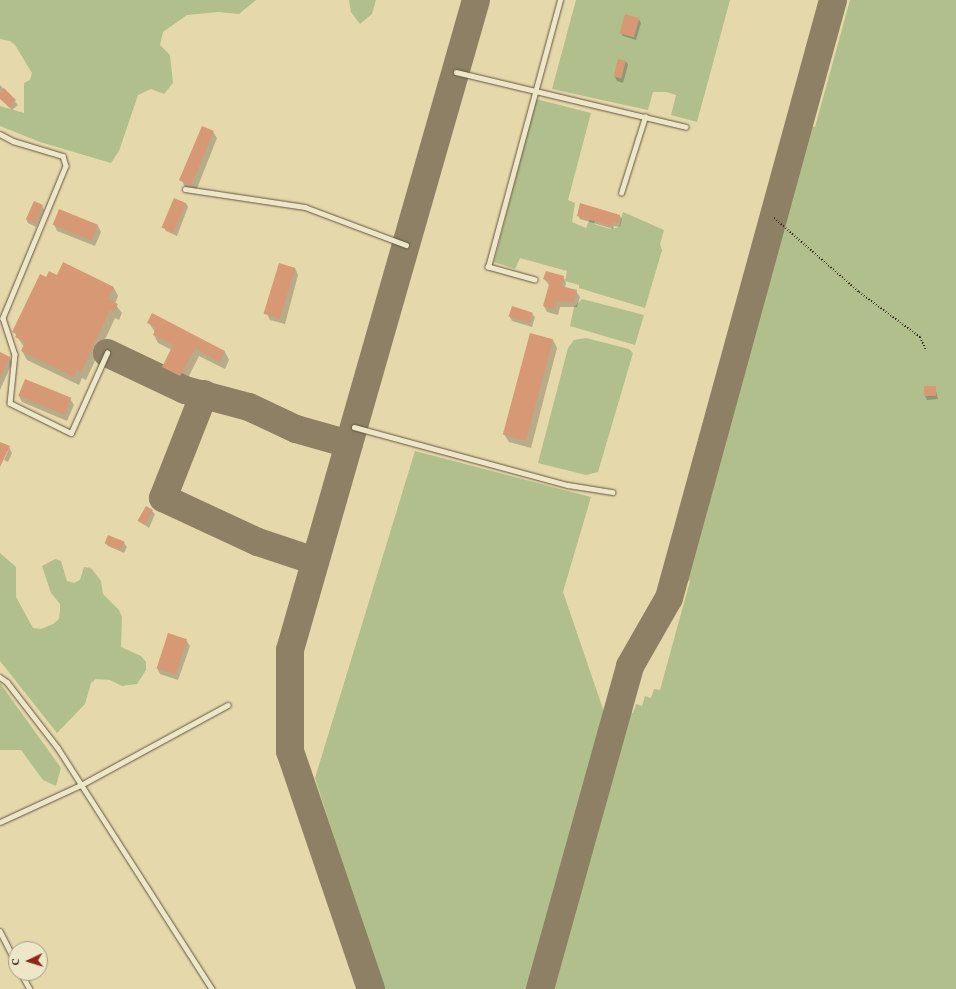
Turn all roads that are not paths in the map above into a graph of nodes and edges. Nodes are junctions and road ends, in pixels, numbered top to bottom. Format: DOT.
graph roads {
  1 [pos="560,0"];
  2 [pos="456,72"];
  3 [pos="534,91"];
  4 [pos="645,117"];
  5 [pos="686,127"];
  6 [pos="0,134"];
  7 [pos="185,189"];
  8 [pos="621,193"];
  9 [pos="406,245"];
  10 [pos="535,280"];
  11 [pos="107,353"];
  12 [pos="354,427"];
  13 [pos="612,492"];
  14 [pos="0,677"];
  15 [pos="228,705"];
  16 [pos="80,785"];
  17 [pos="0,822"];
  18 [pos="0,931"];
  19 [pos="8,946"];
  20 [pos="212,989"];
  1 -- 3 [label="lane"];
  2 -- 3 [label="lane"];
  3 -- 4 [label="lane"];
  3 -- 10 [label="lane"];
  4 -- 5 [label="lane"];
  4 -- 8 [label="lane"];
  6 -- 11 [label="lane"];
  7 -- 9 [label="lane"];
  12 -- 13 [label="lane"];
  14 -- 16 [label="lane"];
  15 -- 16 [label="lane"];
  16 -- 17 [label="lane"];
  16 -- 20 [label="lane"];
  18 -- 19 [label="lane"];
}
